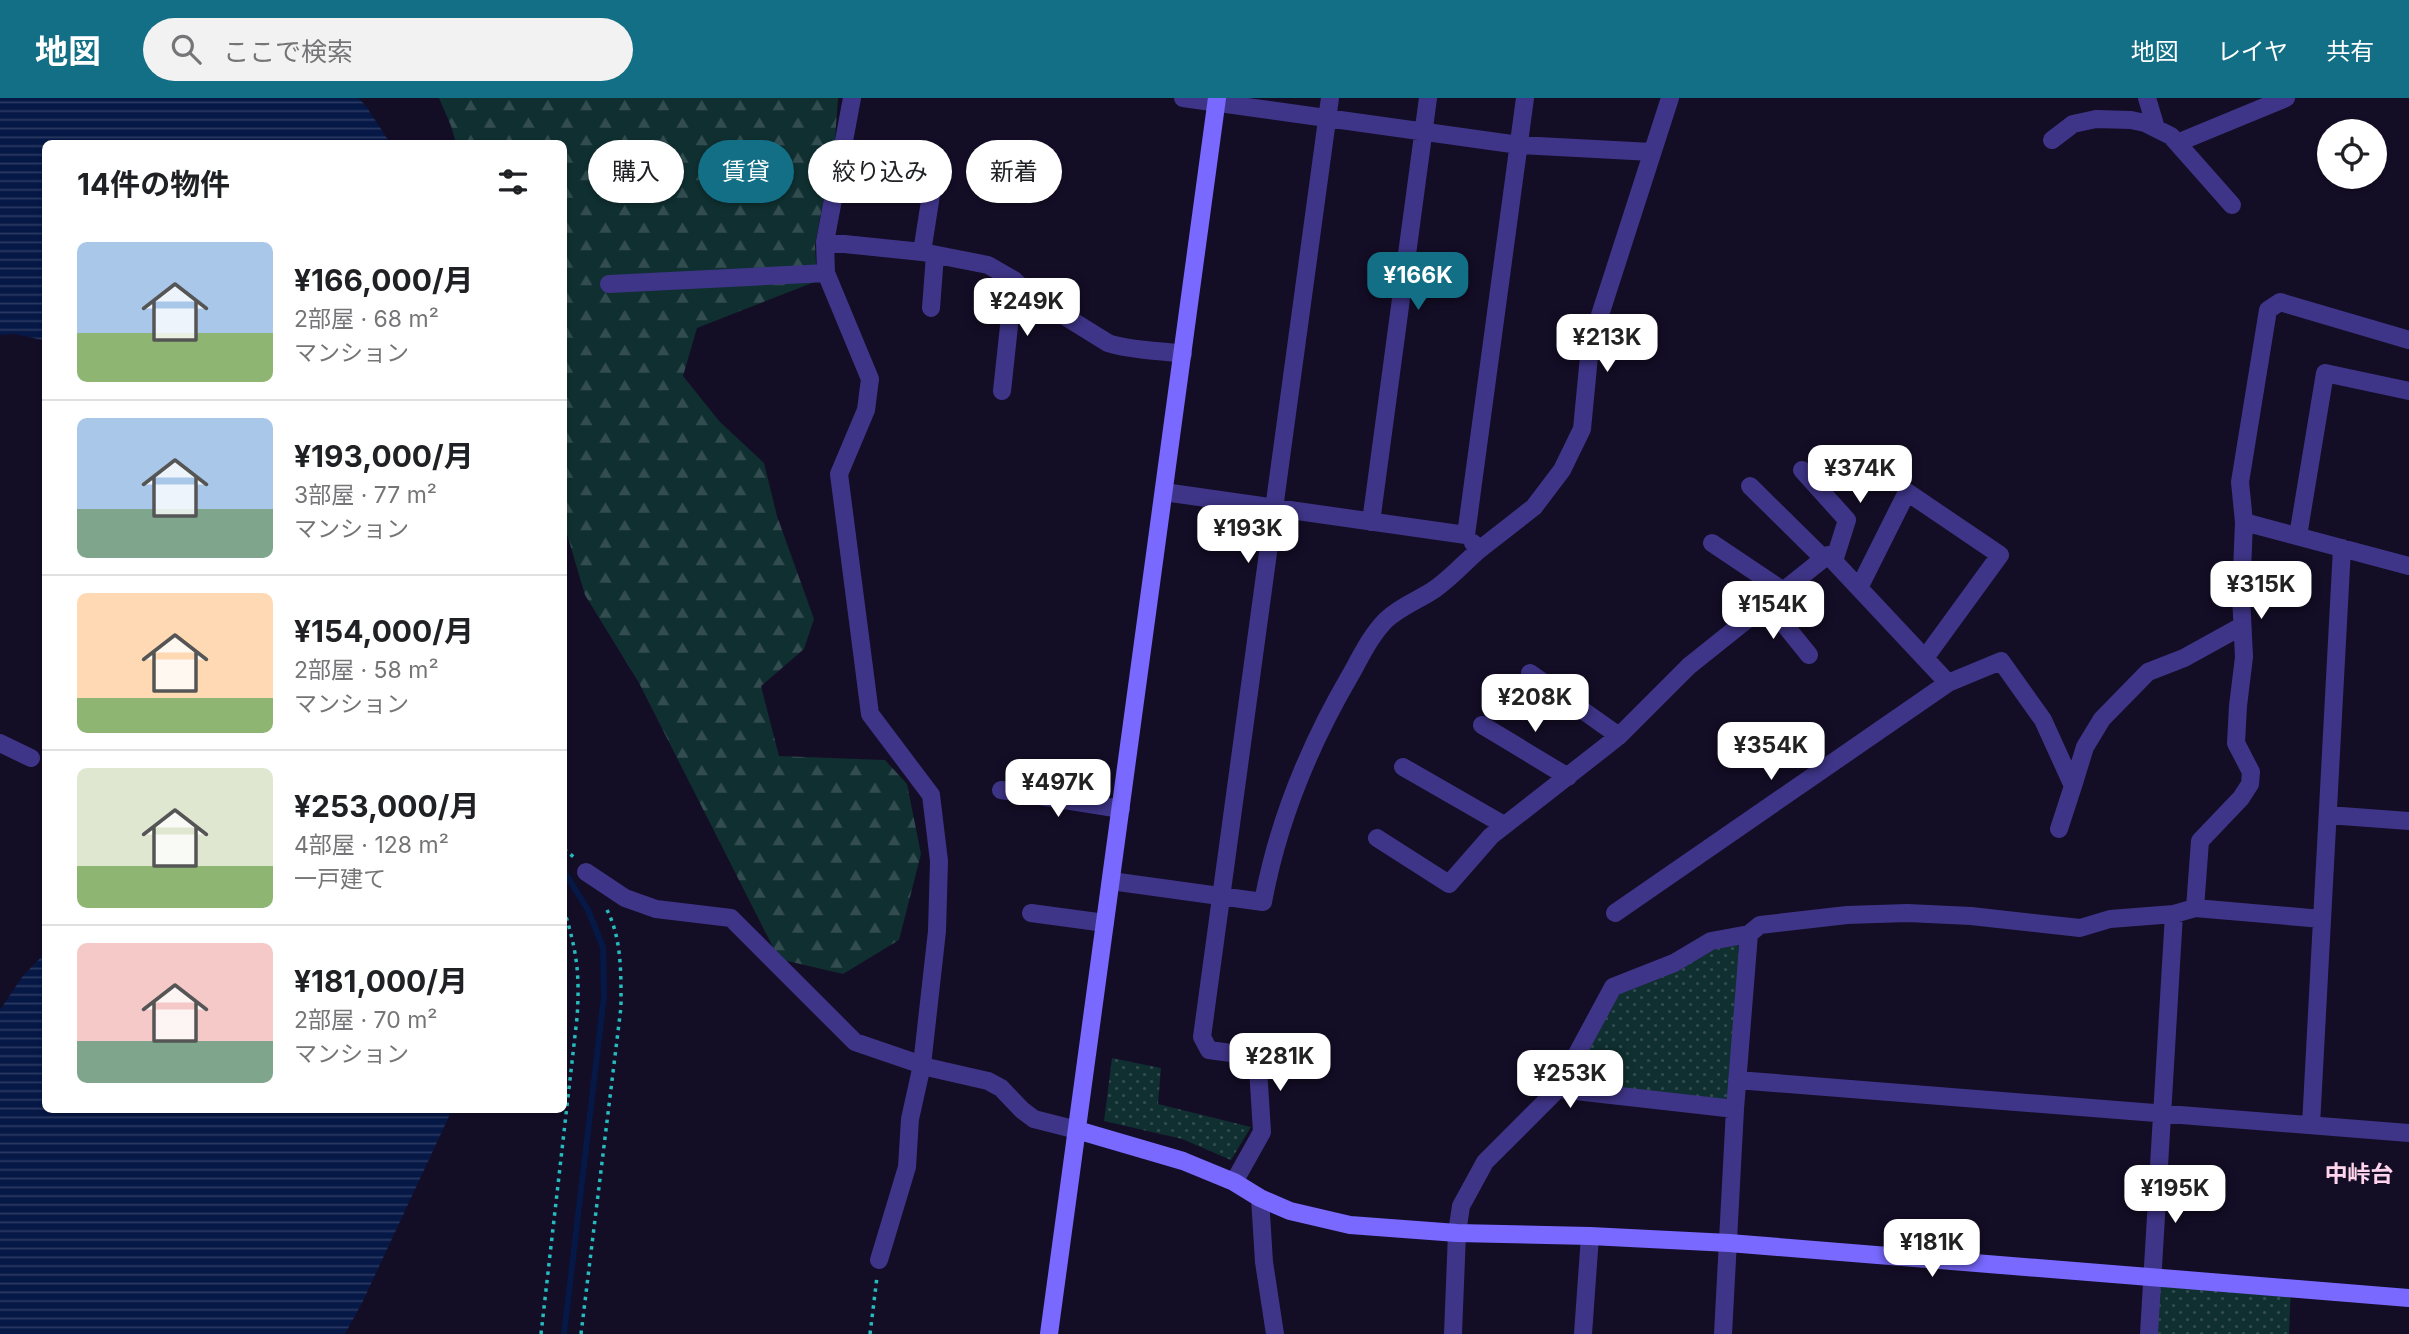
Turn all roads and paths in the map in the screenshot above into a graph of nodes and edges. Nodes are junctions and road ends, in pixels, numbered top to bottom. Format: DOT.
graph roads {
  1 [pos="852,98"];
  2 [pos="1183,98"];
  3 [pos="1330,98"];
  4 [pos="1428,98"];
  5 [pos="1525,98"];
  6 [pos="1670,98"];
  7 [pos="2147,98"];
  8 [pos="2286,98"];
  9 [pos="1217,100"];
  10 [pos="1327,119"];
  11 [pos="2156,128"];
  12 [pos="1423,132"];
  13 [pos="2052,140"];
  14 [pos="2177,143"];
  15 [pos="1519,145"];
  16 [pos="1652,152"];
  17 [pos="933,203"];
  18 [pos="2232,205"];
  19 [pos="825,242"];
  20 [pos="928,253"];
  21 [pos="826,273"];
  22 [pos="1014,280"];
  23 [pos="609,284"];
  24 [pos="930,308"];
  25 [pos="2409,340"];
  26 [pos="1183,354"];
  27 [pos="1002,391"];
  28 [pos="2409,391"];
  29 [pos="1802,470"];
  30 [pos="1749,486"];
  31 [pos="1164,492"];
  32 [pos="1275,509"];
  33 [pos="1371,522"];
  34 [pos="2244,522"];
  35 [pos="1466,535"];
  36 [pos="2298,536"];
  37 [pos="1712,543"];
  38 [pos="2342,548"];
  39 [pos="1479,550"];
  40 [pos="1829,560"];
  41 [pos="2409,566"];
  42 [pos="1859,588"];
  43 [pos="1782,590"];
  44 [pos="1767,603"];
  45 [pos="2242,626"];
  46 [pos="1810,655"];
  47 [pos="1925,658"];
  48 [pos="1530,673"];
  49 [pos="1948,683"];
  50 [pos="1482,725"];
  51 [pos="1619,736"];
  52 [pos="0,743"];
  53 [pos="31,758"];
  54 [pos="1404,767"];
  55 [pos="1569,777"];
  56 [pos="2073,786"];
  57 [pos="1001,790"];
  58 [pos="1121,809"];
  59 [pos="2328,815"];
  60 [pos="2409,821"];
  61 [pos="1504,825"];
  62 [pos="2059,829"];
  63 [pos="1377,838"];
  64 [pos="567,851"];
  65 [pos="586,872"];
  66 [pos="1111,881"];
  67 [pos="1221,897"];
  68 [pos="603,904"];
  69 [pos="2195,908"];
  70 [pos="1031,913"];
  71 [pos="1615,913"];
  72 [pos="2174,914"];
  73 [pos="2322,919"];
  74 [pos="567,921"];
  75 [pos="1105,923"];
  76 [pos="1749,934"];
  77 [pos="922,1065"];
  78 [pos="1737,1080"];
  79 [pos="1558,1089"];
  80 [pos="1735,1109"];
  81 [pos="567,1112"];
  82 [pos="567,1113"];
  83 [pos="2162,1115"];
  84 [pos="2311,1125"];
  85 [pos="1077,1130"];
  86 [pos="2409,1133"];
  87 [pos="1234,1182"];
  88 [pos="1260,1198"];
  89 [pos="1457,1233"];
  90 [pos="1590,1236"];
  91 [pos="1729,1243"];
  92 [pos="879,1259"];
  93 [pos="2152,1278"];
  94 [pos="2409,1298"];
  95 [pos="541,1334"];
  96 [pos="581,1334"];
  97 [pos="870,1334"];
  98 [pos="1049,1334"];
  99 [pos="1275,1334"];
  100 [pos="1453,1334"];
  101 [pos="1583,1334"];
  102 [pos="1723,1334"];
  103 [pos="2149,1334"];
  1 -- 19 [label="street"];
  2 -- 9 [label="street"];
  3 -- 10 [label="street"];
  4 -- 12 [label="street"];
  5 -- 15 [label="street"];
  6 -- 16 [label="street"];
  7 -- 11 [label="street"];
  8 -- 14 [label="street"];
  9 -- 10 [label="street"];
  9 -- 26 [label="street"];
  10 -- 12 [label="street"];
  10 -- 32 [label="street"];
  11 -- 13 [label="street"];
  11 -- 14 [label="street"];
  12 -- 15 [label="street"];
  12 -- 33 [label="street"];
  14 -- 18 [label="street"];
  15 -- 16 [label="street"];
  15 -- 35 [label="street"];
  16 -- 39 [label="street"];
  17 -- 20 [label="street"];
  19 -- 20 [label="street"];
  19 -- 21 [label="street"];
  20 -- 22 [label="street"];
  20 -- 24 [label="street"];
  21 -- 23 [label="street"];
  21 -- 77 [label="street"];
  22 -- 26 [label="street"];
  22 -- 27 [label="street"];
  25 -- 34 [label="street"];
  26 -- 31 [label="street"];
  28 -- 36 [label="street"];
  29 -- 40 [label="street"];
  30 -- 40 [label="street"];
  31 -- 32 [label="street"];
  31 -- 58 [label="street"];
  32 -- 33 [label="street"];
  32 -- 67 [label="street"];
  33 -- 35 [label="street"];
  34 -- 36 [label="street"];
  34 -- 45 [label="street"];
  35 -- 39 [label="street"];
  36 -- 38 [label="street"];
  37 -- 43 [label="street"];
  38 -- 41 [label="street"];
  38 -- 59 [label="street"];
  39 -- 67 [label="street"];
  40 -- 42 [label="street"];
  40 -- 43 [label="street"];
  42 -- 47 [label="street"];
  42 -- 47 [label="street"];
  43 -- 44 [label="street"];
  44 -- 46 [label="street"];
  44 -- 51 [label="street"];
  45 -- 56 [label="street"];
  45 -- 69 [label="street"];
  47 -- 49 [label="street"];
  48 -- 51 [label="street"];
  49 -- 56 [label="street"];
  49 -- 71 [label="street"];
  50 -- 55 [label="street"];
  51 -- 55 [label="street"];
  52 -- 53 [label="street"];
  54 -- 61 [label="street"];
  55 -- 61 [label="street"];
  56 -- 62 [label="street"];
  57 -- 58 [label="street"];
  58 -- 66 [label="street"];
  59 -- 60 [label="street"];
  59 -- 73 [label="street"];
  61 -- 63 [label="street"];
  64 -- 65 [label="path"];
  65 -- 77 [label="street"];
  66 -- 67 [label="street"];
  66 -- 75 [label="street"];
  67 -- 87 [label="street"];
  68 -- 96 [label="path"];
  69 -- 72 [label="street"];
  69 -- 73 [label="street"];
  70 -- 75 [label="street"];
  72 -- 76 [label="street"];
  72 -- 83 [label="street"];
  73 -- 84 [label="street"];
  74 -- 81 [label="path"];
  75 -- 85 [label="street"];
  76 -- 78 [label="street"];
  76 -- 79 [label="street"];
  77 -- 85 [label="street"];
  77 -- 92 [label="street"];
  78 -- 80 [label="street"];
  78 -- 83 [label="street"];
  79 -- 80 [label="street"];
  79 -- 89 [label="street"];
  80 -- 91 [label="street"];
  82 -- 95 [label="path"];
  83 -- 84 [label="street"];
  83 -- 93 [label="street"];
  84 -- 86 [label="street"];
  85 -- 87 [label="street"];
  85 -- 98 [label="street"];
  87 -- 88 [label="street"];
  88 -- 89 [label="street"];
  88 -- 99 [label="street"];
  89 -- 90 [label="street"];
  89 -- 100 [label="street"];
  90 -- 91 [label="street"];
  90 -- 101 [label="street"];
  91 -- 93 [label="street"];
  91 -- 102 [label="street"];
  92 -- 97 [label="path"];
  93 -- 94 [label="street"];
  93 -- 103 [label="street"];
}
